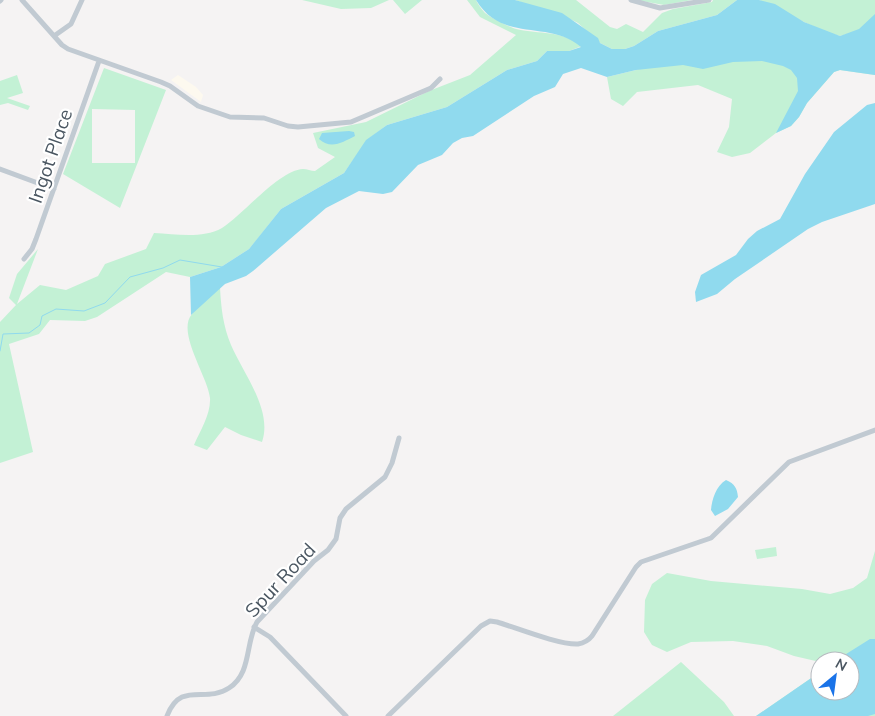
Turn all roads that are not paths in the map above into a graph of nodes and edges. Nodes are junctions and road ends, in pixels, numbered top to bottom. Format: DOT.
graph roads {
  1 [pos="22,0"];
  2 [pos="82,0"];
  3 [pos="631,0"];
  4 [pos="709,0"];
  5 [pos="54,36"];
  6 [pos="99,61"];
  7 [pos="440,79"];
  8 [pos="0,169"];
  9 [pos="54,189"];
  10 [pos="24,259"];
  11 [pos="875,430"];
  12 [pos="399,438"];
  13 [pos="254,627"];
  14 [pos="167,716"];
  15 [pos="346,716"];
  16 [pos="388,716"];
  1 -- 5 [label="street"];
  2 -- 5 [label="street"];
  3 -- 4 [label="street"];
  5 -- 6 [label="street"];
  6 -- 7 [label="street"];
  6 -- 9 [label="street, Ingot Place"];
  8 -- 9 [label="street"];
  9 -- 10 [label="street, Ingot Place"];
  11 -- 16 [label="street"];
  12 -- 13 [label="street, Spur Road"];
  13 -- 14 [label="street, Spur Road"];
  13 -- 15 [label="street"];
}
